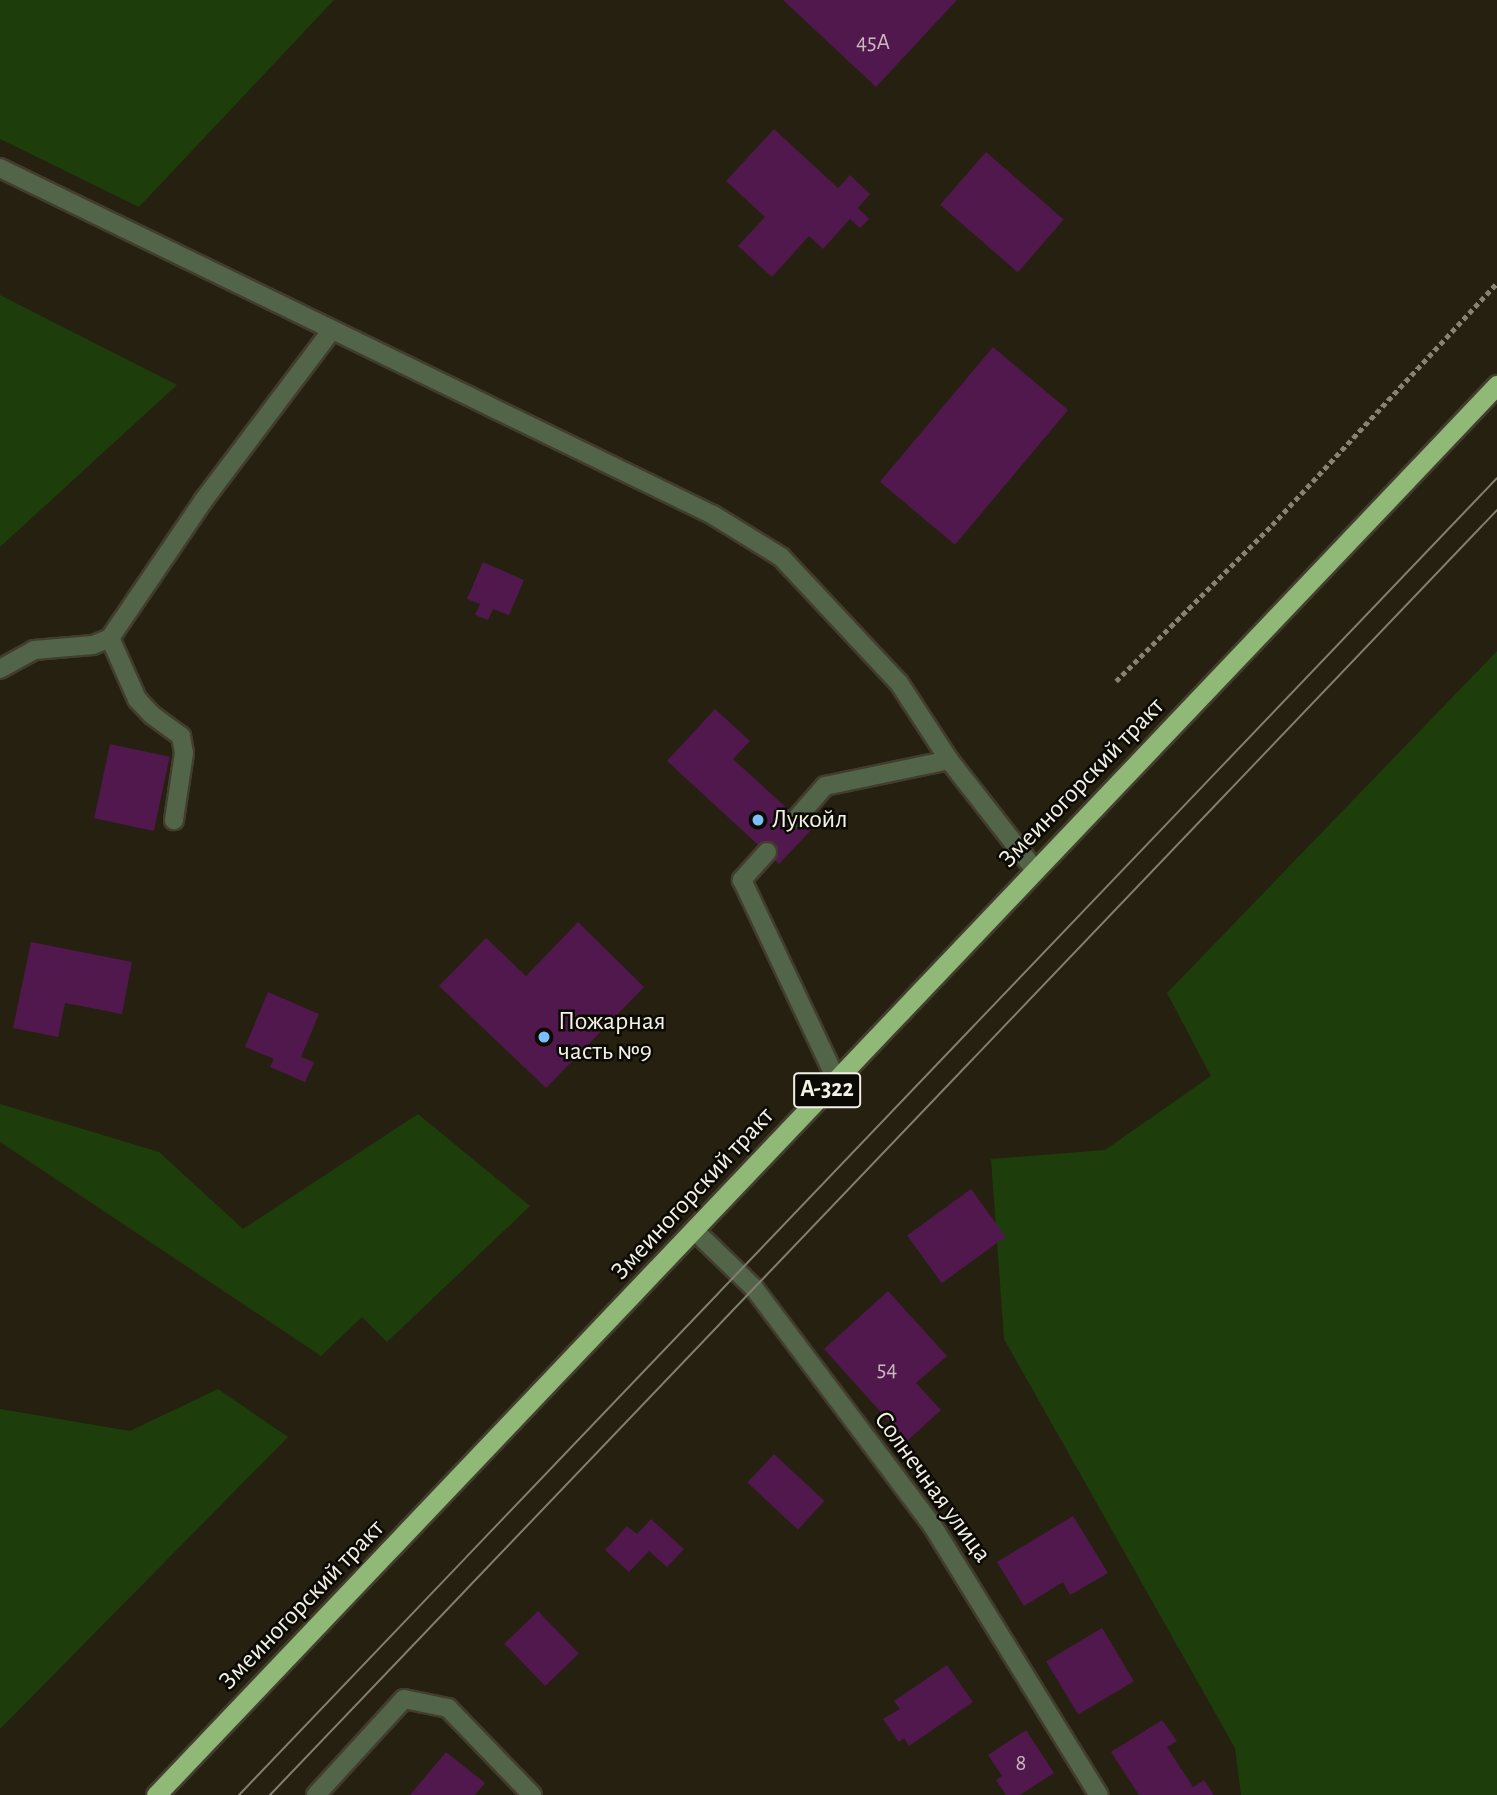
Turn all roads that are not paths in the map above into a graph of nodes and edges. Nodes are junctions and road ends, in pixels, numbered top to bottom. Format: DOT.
graph roads {
  1 [pos="0,168"];
  2 [pos="331,331"];
  3 [pos="1497,385"];
  4 [pos="110,638"];
  5 [pos="0,669"];
  6 [pos="949,760"];
  7 [pos="797,818"];
  8 [pos="174,820"];
  9 [pos="767,852"];
  10 [pos="1035,870"];
  11 [pos="836,1079"];
  12 [pos="695,1231"];
  13 [pos="156,1795"];
  14 [pos="316,1795"];
  15 [pos="532,1795"];
  16 [pos="1098,1795"];
  1 -- 2 [label="street"];
  2 -- 4 [label="street"];
  2 -- 6 [label="street"];
  3 -- 10 [label="highway, Змеиногорский тракт / А-322"];
  4 -- 5 [label="street"];
  4 -- 8 [label="street"];
  6 -- 7 [label="street"];
  6 -- 10 [label="street"];
  9 -- 11 [label="street"];
  10 -- 11 [label="highway, Змеиногорский тракт / А-322"];
  11 -- 12 [label="highway, Змеиногорский тракт / А-322"];
  12 -- 13 [label="highway, Змеиногорский тракт / А-322"];
  12 -- 16 [label="street, Солнечная улица"];
  14 -- 15 [label="street"];
}
